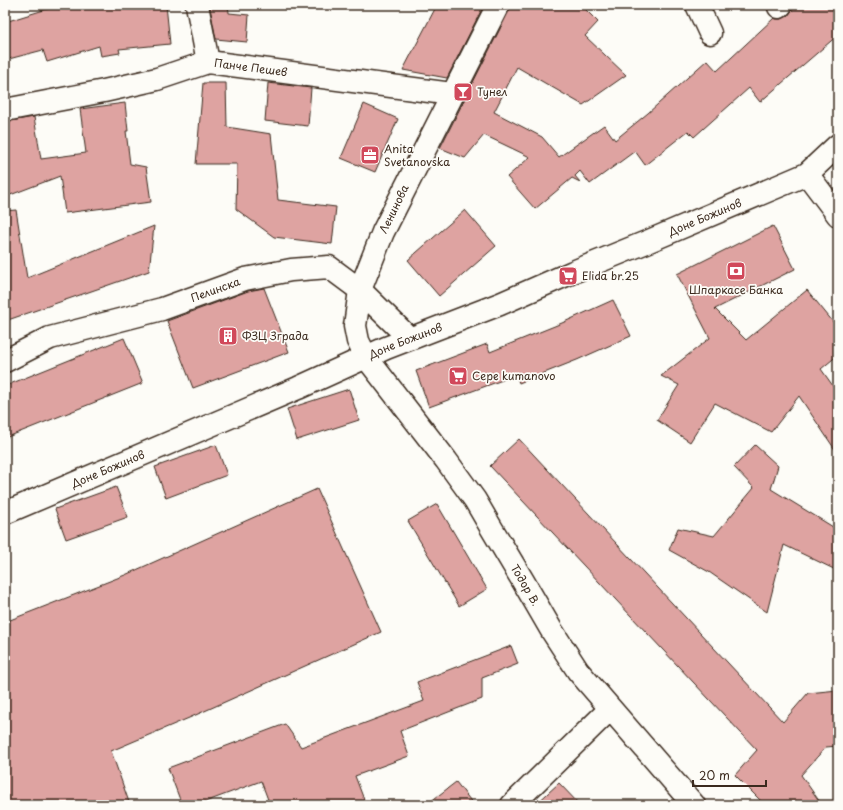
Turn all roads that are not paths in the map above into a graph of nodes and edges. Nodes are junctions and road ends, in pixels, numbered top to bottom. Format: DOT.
graph roads {
  1 [pos="197,5"];
  2 [pos="498,5"];
  3 [pos="697,5"];
  4 [pos="710,33"];
  5 [pos="208,62"];
  6 [pos="452,94"];
  7 [pos="5,110"];
  8 [pos="838,145"];
  9 [pos="808,174"];
  10 [pos="838,215"];
  11 [pos="360,290"];
  12 [pos="409,338"];
  13 [pos="366,357"];
  14 [pos="5,361"];
  15 [pos="5,513"];
  16 [pos="610,709"];
  17 [pos="512,805"];
  18 [pos="694,805"];
  1 -- 5 [label="street"];
  2 -- 6 [label="street, Ленинова"];
  3 -- 4 [label="street"];
  5 -- 6 [label="street, Панче Пешев"];
  5 -- 7 [label="street, Панче Пешев"];
  6 -- 11 [label="street, Ленинова"];
  8 -- 9 [label="street"];
  9 -- 10 [label="street"];
  9 -- 12 [label="street, Доне Божинов"];
  11 -- 12 [label="street, Пелинска"];
  11 -- 13 [label="street, Ленинова"];
  11 -- 14 [label="street, Пелинска"];
  12 -- 13 [label="street, Доне Божинов"];
  13 -- 15 [label="street, Доне Божинов"];
  13 -- 16 [label="street, Тодор В."];
  16 -- 17 [label="street"];
  16 -- 18 [label="street, Тодор В."];
}
